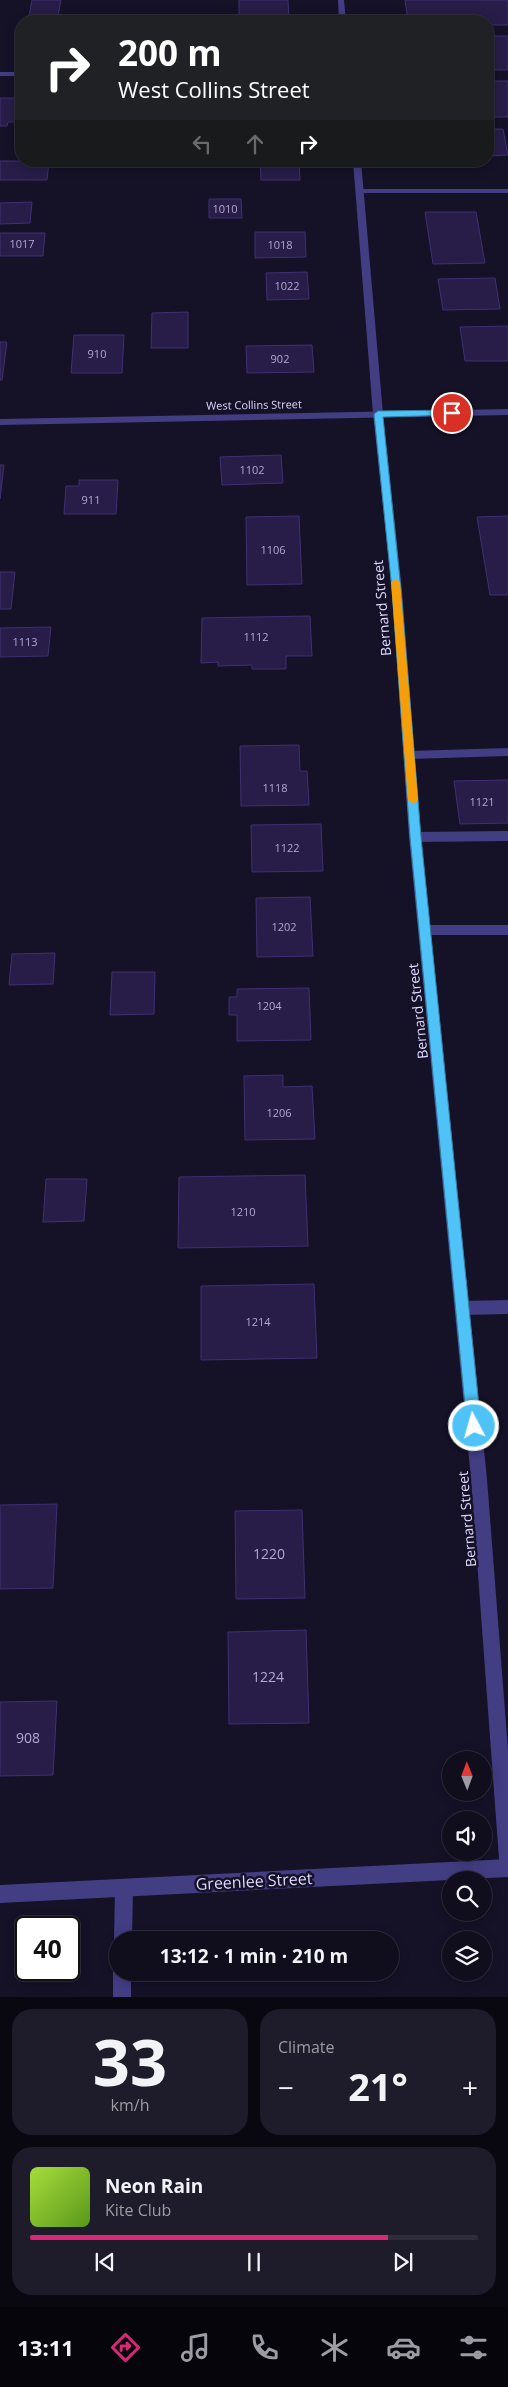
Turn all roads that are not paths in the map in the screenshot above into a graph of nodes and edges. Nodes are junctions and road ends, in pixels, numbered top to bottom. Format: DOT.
graph roads {
  1 [pos="341,0"];
  2 [pos="342,15"];
  3 [pos="0,74"];
  4 [pos="15,74"];
  5 [pos="358,167"];
  6 [pos="360,191"];
  7 [pos="508,191"];
  8 [pos="508,412"];
  9 [pos="378,414"];
  10 [pos="0,422"];
  11 [pos="508,752"];
  12 [pos="410,755"];
  13 [pos="508,836"];
  14 [pos="416,837"];
  15 [pos="425,930"];
  16 [pos="508,930"];
  17 [pos="508,1307"];
  18 [pos="462,1308"];
  19 [pos="508,1859"];
  20 [pos="508,1868"];
  21 [pos="124,1888"];
  22 [pos="0,1894"];
  23 [pos="123,1931"];
  24 [pos="122,1981"];
  25 [pos="122,1997"];
  1 -- 2 [label="street"];
  3 -- 4 [label="street"];
  5 -- 6 [label="street, Bernard Street"];
  6 -- 7 [label="street"];
  6 -- 9 [label="street, Bernard Street"];
  8 -- 9 [label="street, West Collins Street"];
  9 -- 10 [label="street, West Collins Street"];
  9 -- 12 [label="street, Bernard Street"];
  11 -- 12 [label="street"];
  12 -- 14 [label="street, Bernard Street"];
  13 -- 14 [label="street"];
  14 -- 15 [label="street, Bernard Street"];
  15 -- 16 [label="street"];
  15 -- 18 [label="street, Bernard Street"];
  17 -- 18 [label="street"];
  18 -- 19 [label="street, Bernard Street"];
  20 -- 21 [label="street, Greenlee Street"];
  21 -- 22 [label="street, Greenlee Street"];
  21 -- 23 [label="street"];
  24 -- 25 [label="street"];
}
